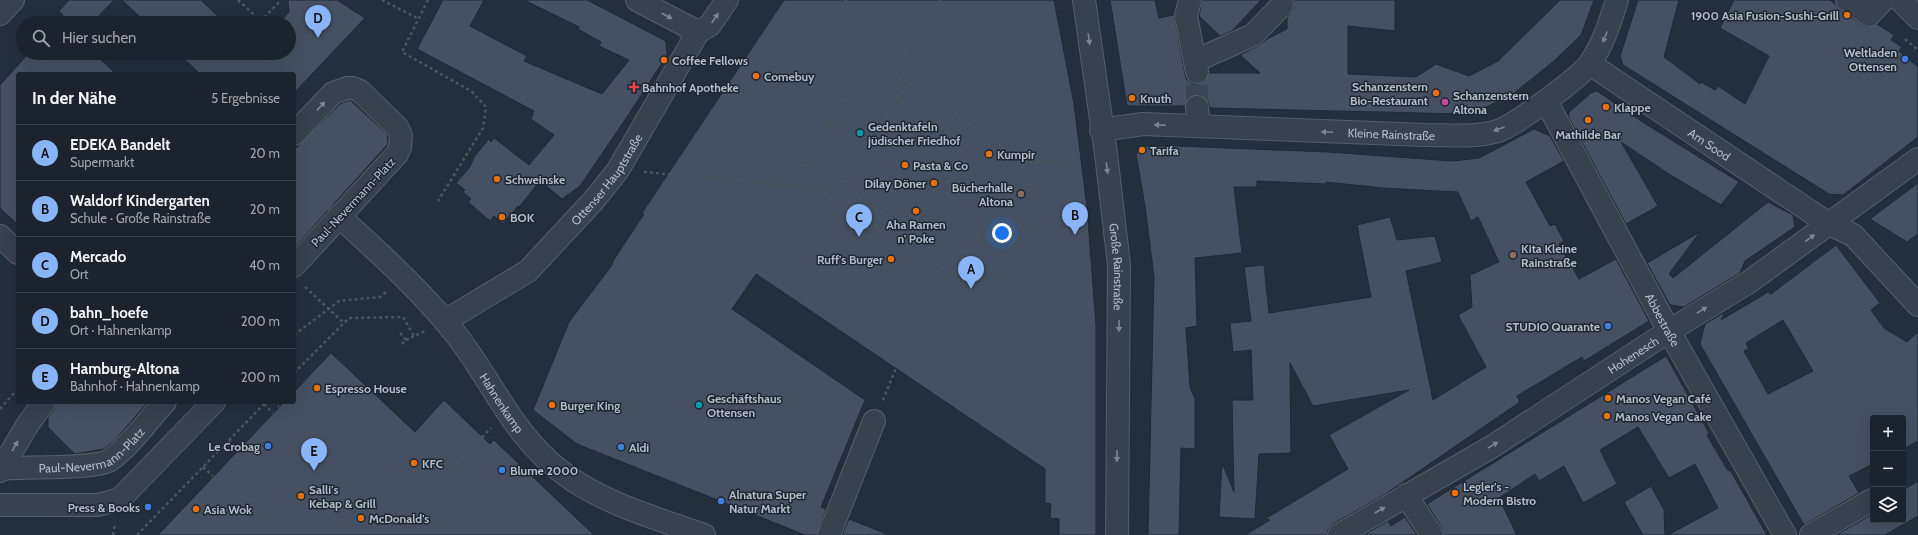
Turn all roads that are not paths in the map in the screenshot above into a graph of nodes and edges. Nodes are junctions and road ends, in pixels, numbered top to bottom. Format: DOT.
graph roads {
  1 [pos="13,0"];
  2 [pos="637,0"];
  3 [pos="727,0"];
  4 [pos="1084,0"];
  5 [pos="1190,0"];
  6 [pos="1617,0"];
  7 [pos="1846,0"];
  8 [pos="1883,0"];
  9 [pos="1900,0"];
  10 [pos="1282,5"];
  11 [pos="0,14"];
  12 [pos="1918,18"];
  13 [pos="698,32"];
  14 [pos="1590,64"];
  15 [pos="1546,102"];
  16 [pos="1102,130"];
  17 [pos="296,132"];
  18 [pos="1918,159"];
  19 [pos="339,216"];
  20 [pos="1829,224"];
  21 [pos="0,236"];
  22 [pos="16,251"];
  23 [pos="298,275"];
  24 [pos="1918,305"];
  25 [pos="445,321"];
  26 [pos="1669,330"];
  27 [pos="43,404"];
  28 [pos="163,404"];
  29 [pos="212,404"];
  30 [pos="874,422"];
  31 [pos="1,469"];
  32 [pos="1406,495"];
  33 [pos="1870,501"];
  34 [pos="0,505"];
  35 [pos="702,535"];
  36 [pos="829,535"];
  37 [pos="1117,535"];
  38 [pos="1339,535"];
  39 [pos="1432,535"];
  40 [pos="1785,535"];
  41 [pos="1811,535"];
  1 -- 11 [label="street"];
  2 -- 13 [label="street, one-way"];
  13 -- 3 [label="street, Ottenser Hauptstraße, one-way"];
  4 -- 16 [label="street, Große Rainstraße, one-way"];
  5 -- 10 [label="street"];
  6 -- 14 [label="street, Kleine Rainstraße, one-way"];
  7 -- 8 [label="street"];
  9 -- 12 [label="street"];
  13 -- 25 [label="street, Ottenser Hauptstraße"];
  14 -- 15 [label="street, Kleine Rainstraße"];
  14 -- 20 [label="street, Am Sood"];
  15 -- 16 [label="street, Kleine Rainstraße, one-way"];
  15 -- 26 [label="street, Abbestraße"];
  16 -- 37 [label="street, Große Rainstraße, one-way"];
  17 -- 19 [label="street, Paul-Nevermann-Platz, one-way"];
  18 -- 20 [label="street, Hohenesch"];
  19 -- 23 [label="street, Paul-Nevermann-Platz"];
  19 -- 25 [label="street, Hahnenkamp"];
  20 -- 24 [label="street, Am Sood"];
  26 -- 20 [label="street, Hohenesch, one-way"];
  21 -- 22 [label="street"];
  25 -- 35 [label="street, Hahnenkamp"];
  32 -- 26 [label="street, Hohenesch, one-way"];
  26 -- 40 [label="street, Abbestraße"];
  31 -- 27 [label="street, Paul-Nevermann-Platz, one-way"];
  28 -- 31 [label="street, Paul-Nevermann-Platz"];
  29 -- 34 [label="street"];
  30 -- 36 [label="street"];
  38 -- 32 [label="street, Hohenesch, one-way"];
  32 -- 39 [label="street"];
  33 -- 41 [label="street"];
}
